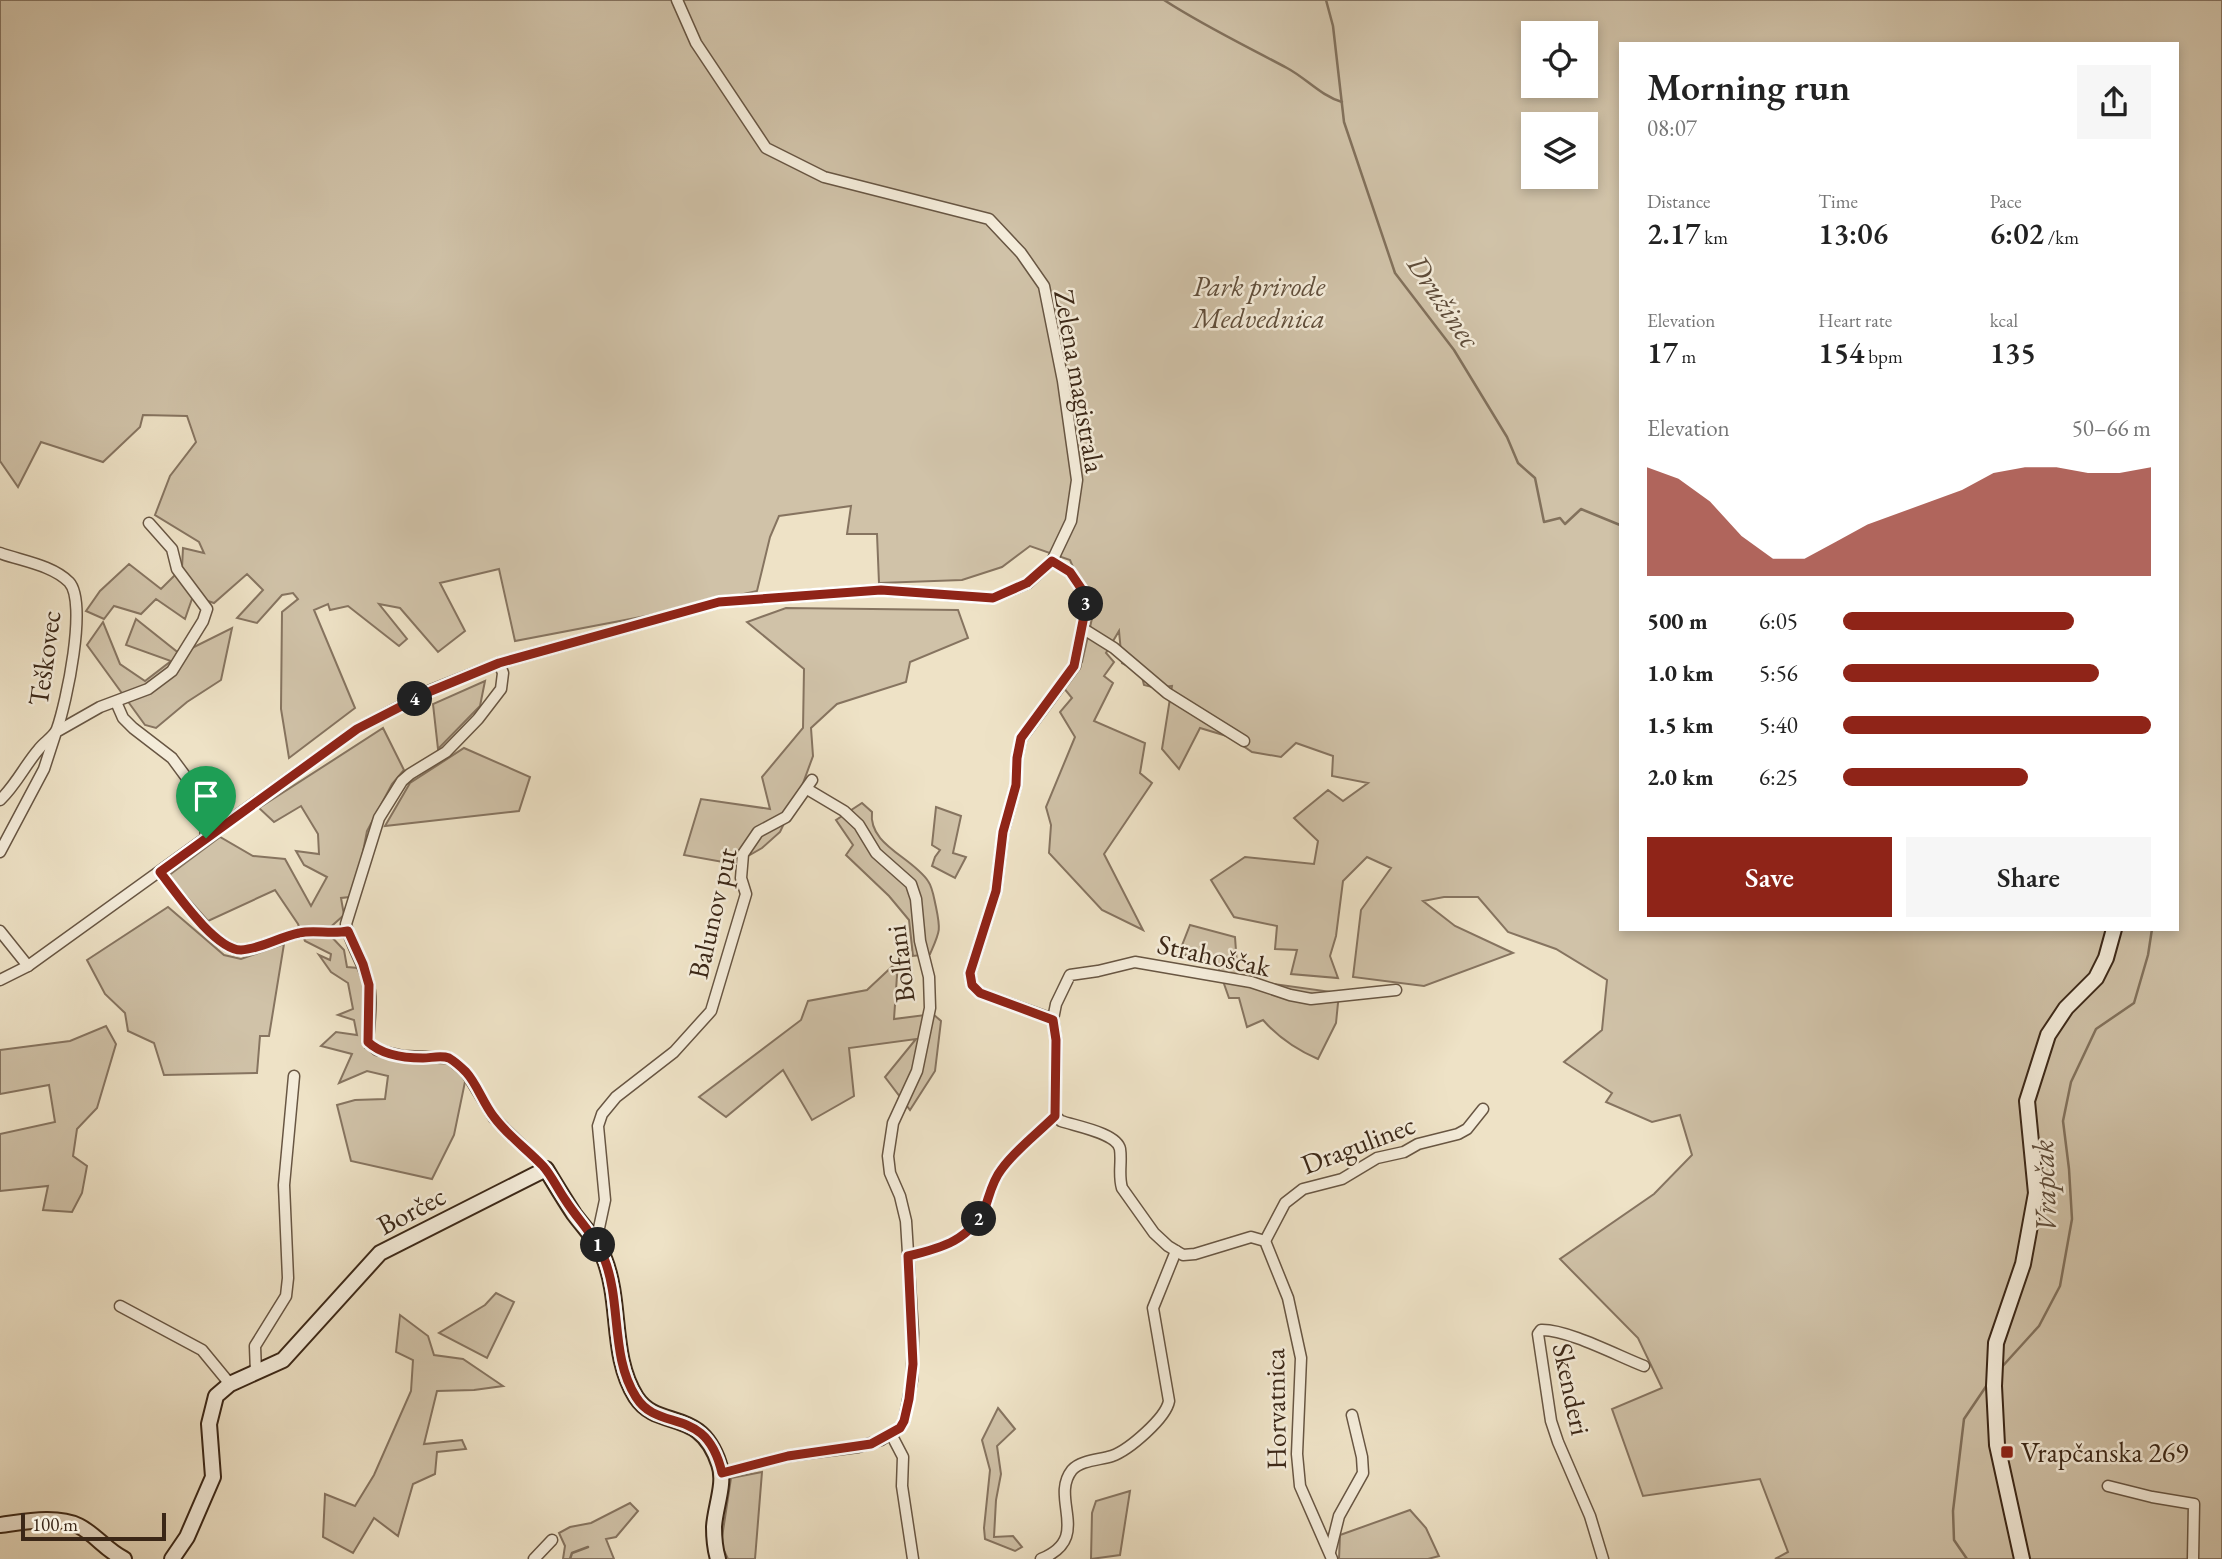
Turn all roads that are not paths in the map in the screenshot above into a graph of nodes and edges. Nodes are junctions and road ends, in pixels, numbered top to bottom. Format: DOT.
graph roads {
  1 [pos="677,0"];
  2 [pos="149,523"];
  3 [pos="0,553"];
  4 [pos="1052,561"];
  5 [pos="1082,628"];
  6 [pos="499,663"];
  7 [pos="116,702"];
  8 [pos="56,733"];
  9 [pos="1244,741"];
  10 [pos="810,785"];
  11 [pos="0,800"];
  12 [pos="206,838"];
  13 [pos="0,852"];
  14 [pos="160,872"];
  15 [pos="0,931"];
  16 [pos="348,931"];
  17 [pos="2113,931"];
  18 [pos="28,966"];
  19 [pos="0,980"];
  20 [pos="1396,990"];
  21 [pos="1053,1020"];
  22 [pos="294,1076"];
  23 [pos="1483,1109"];
  24 [pos="1055,1116"];
  25 [pos="546,1169"];
  26 [pos="1265,1241"];
  27 [pos="596,1242"];
  28 [pos="1176,1251"];
  29 [pos="908,1256"];
  30 [pos="120,1306"];
  31 [pos="1644,1366"];
  32 [pos="256,1373"];
  33 [pos="230,1384"];
  34 [pos="1352,1415"];
  35 [pos="891,1434"];
  36 [pos="722,1473"];
  37 [pos="2108,1486"];
  38 [pos="0,1525"];
  39 [pos="552,1540"];
  40 [pos="1331,1555"];
  41 [pos="124,1559"];
  42 [pos="172,1559"];
  43 [pos="534,1559"];
  44 [pos="718,1559"];
  45 [pos="912,1559"];
  46 [pos="1041,1559"];
  47 [pos="1603,1559"];
  48 [pos="2022,1559"];
  49 [pos="2193,1559"];
  1 -- 4 [label="street, Zelena magistrala"];
  2 -- 7 [label="street, Teškovec"];
  3 -- 8 [label="street, Teškovec"];
  4 -- 5 [label="street"];
  4 -- 6 [label="street, Zelena magistrala"];
  5 -- 9 [label="street"];
  5 -- 21 [label="street"];
  6 -- 12 [label="street, Zelena magistrala"];
  6 -- 16 [label="street"];
  7 -- 8 [label="street, Teškovec"];
  7 -- 12 [label="street"];
  8 -- 11 [label="street, Teškovec"];
  8 -- 13 [label="street"];
  10 -- 27 [label="street, Balunov put"];
  10 -- 29 [label="street, Bolfani"];
  12 -- 14 [label="street, Zelena magistrala"];
  14 -- 16 [label="street"];
  14 -- 18 [label="street, Zelena magistrala"];
  15 -- 18 [label="street"];
  16 -- 25 [label="street"];
  17 -- 48 [label="street"];
  18 -- 19 [label="street, Zelena magistrala"];
  20 -- 21 [label="street, Strahoščak"];
  21 -- 24 [label="street"];
  22 -- 32 [label="street"];
  23 -- 26 [label="street, Dragulinec"];
  24 -- 28 [label="street"];
  24 -- 29 [label="street"];
  25 -- 27 [label="street"];
  25 -- 32 [label="street, Borčec"];
  26 -- 28 [label="street"];
  26 -- 40 [label="street, Horvatnica"];
  27 -- 36 [label="street"];
  28 -- 46 [label="street"];
  29 -- 35 [label="street, Bolfani"];
  30 -- 33 [label="street"];
  31 -- 47 [label="street, Skenderi"];
  32 -- 33 [label="street, Borčec"];
  33 -- 42 [label="street"];
  34 -- 40 [label="street, Horvatnica"];
  35 -- 36 [label="street"];
  35 -- 45 [label="street"];
  36 -- 44 [label="street"];
  37 -- 49 [label="street"];
  38 -- 41 [label="street"];
  39 -- 43 [label="street"];
}
